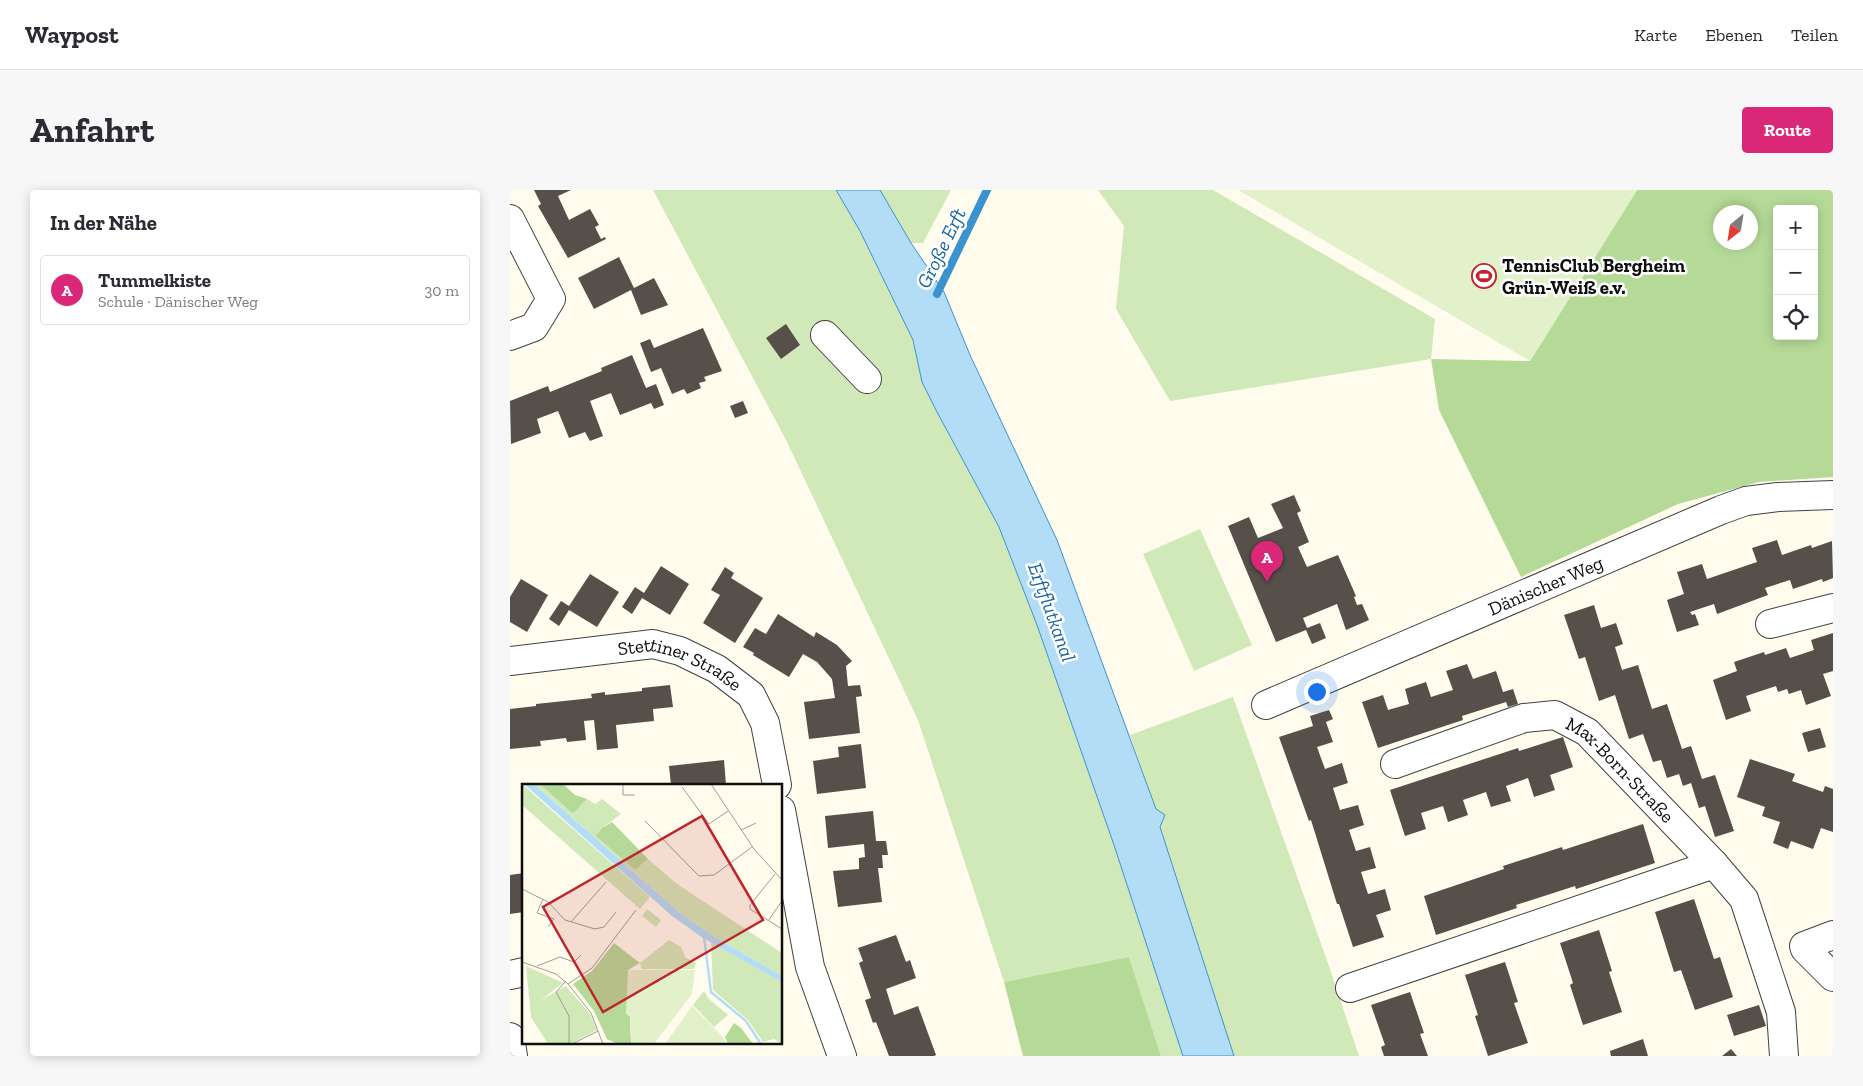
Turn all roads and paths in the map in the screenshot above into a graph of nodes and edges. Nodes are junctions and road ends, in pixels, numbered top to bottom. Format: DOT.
graph roads {
  1 [pos="510,219"];
  2 [pos="825,335"];
  3 [pos="510,336"];
  4 [pos="867,379"];
  5 [pos="1833,495"];
  6 [pos="1833,608"];
  7 [pos="1770,624"];
  8 [pos="510,660"];
  9 [pos="1266,705"];
  10 [pos="1395,764"];
  11 [pos="777,784"];
  12 [pos="782,815"];
  13 [pos="1714,864"];
  14 [pos="1833,935"];
  15 [pos="1833,977"];
  16 [pos="1350,988"];
  17 [pos="510,1037"];
  18 [pos="513,1056"];
  19 [pos="842,1056"];
  20 [pos="1784,1056"];
  1 -- 3 [label="street"];
  2 -- 4 [label="street"];
  5 -- 9 [label="street, Dänischer Weg"];
  6 -- 7 [label="street"];
  8 -- 11 [label="street, Stettiner Straße"];
  10 -- 13 [label="street, Max-Born-Straße"];
  12 -- 19 [label="street"];
  13 -- 16 [label="street"];
  13 -- 20 [label="street, Max-Born-Straße"];
  14 -- 15 [label="street"];
  17 -- 18 [label="street"];
}
